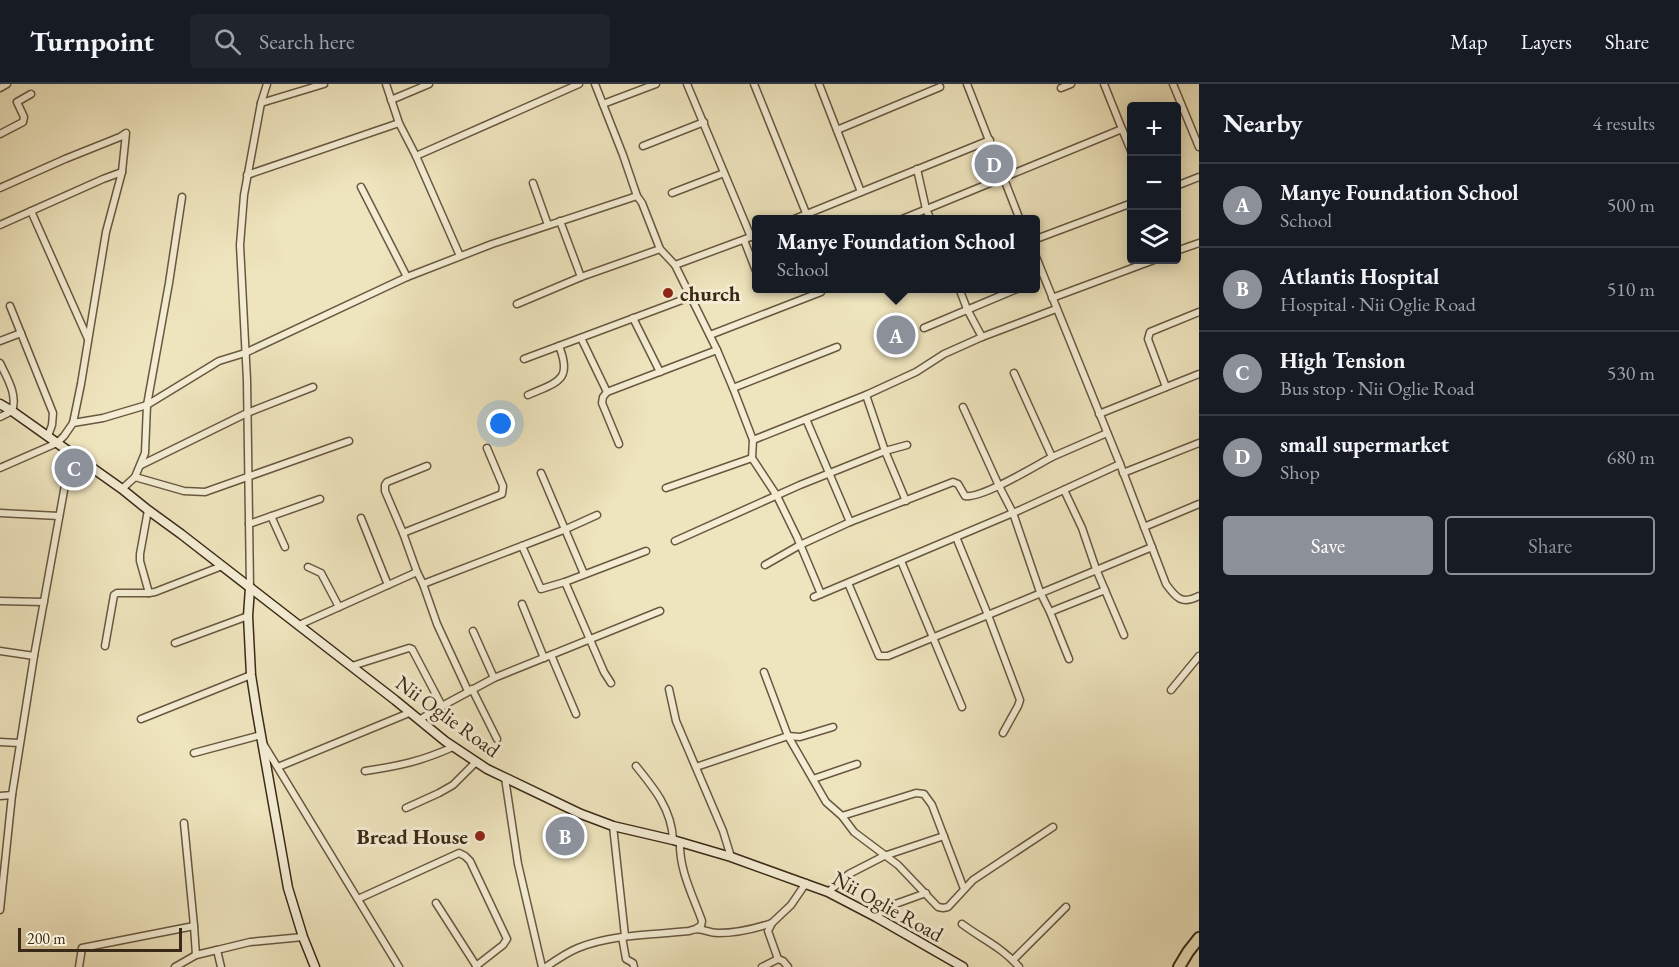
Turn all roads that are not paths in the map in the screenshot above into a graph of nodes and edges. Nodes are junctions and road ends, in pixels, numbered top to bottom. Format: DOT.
graph roads {
  1 [pos="7,84"];
  2 [pos="267,84"];
  3 [pos="324,84"];
  4 [pos="386,84"];
  5 [pos="429,84"];
  6 [pos="579,84"];
  7 [pos="595,84"];
  8 [pos="656,84"];
  9 [pos="687,84"];
  10 [pos="754,84"];
  11 [pos="819,84"];
  12 [pos="967,84"];
  13 [pos="1071,84"];
  14 [pos="1104,84"];
  15 [pos="1173,84"];
  16 [pos="940,87"];
  17 [pos="0,88"];
  18 [pos="1061,88"];
  19 [pos="31,94"];
  20 [pos="391,100"];
  21 [pos="261,103"];
  22 [pos="603,104"];
  23 [pos="399,123"];
  24 [pos="704,123"];
  25 [pos="1122,129"];
  26 [pos="837,130"];
  27 [pos="0,134"];
  28 [pos="990,140"];
  29 [pos="1127,142"];
  30 [pos="644,146"];
  31 [pos="1199,147"];
  32 [pos="416,156"];
  33 [pos="917,169"];
  34 [pos="122,172"];
  35 [pos="724,173"];
  36 [pos="247,175"];
  37 [pos="1199,177"];
  38 [pos="1005,178"];
  39 [pos="533,183"];
  40 [pos="1181,184"];
  41 [pos="361,187"];
  42 [pos="0,188"];
  43 [pos="861,192"];
  44 [pos="672,193"];
  45 [pos="637,196"];
  46 [pos="182,197"];
  47 [pos="1127,204"];
  48 [pos="926,209"];
  49 [pos="31,211"];
  50 [pos="806,213"];
  51 [pos="801,215"];
  52 [pos="910,215"];
  53 [pos="929,215"];
  54 [pos="1019,215"];
  55 [pos="560,221"];
  56 [pos="0,225"];
  57 [pos="548,225"];
  58 [pos="750,237"];
  59 [pos="1040,237"];
  60 [pos="1199,243"];
  61 [pos="660,249"];
  62 [pos="1181,249"];
  63 [pos="460,256"];
  64 [pos="1143,264"];
  65 [pos="675,265"];
  66 [pos="1040,269"];
  67 [pos="407,277"];
  68 [pos="581,277"];
  69 [pos="1044,279"];
  70 [pos="1040,280"];
  71 [pos="818,293"];
  72 [pos="960,293"];
  73 [pos="1007,293"];
  74 [pos="690,297"];
  75 [pos="1052,298"];
  76 [pos="517,304"];
  77 [pos="10,306"];
  78 [pos="967,309"];
  79 [pos="1056,309"];
  80 [pos="1199,312"];
  81 [pos="633,318"];
  82 [pos="924,328"];
  83 [pos="21,333"];
  84 [pos="710,335"];
  85 [pos="982,337"];
  86 [pos="581,338"];
  87 [pos="0,341"];
  88 [pos="88,341"];
  89 [pos="559,346"];
  90 [pos="837,347"];
  91 [pos="717,350"];
  92 [pos="244,353"];
  93 [pos="524,359"];
  94 [pos="0,363"];
  95 [pos="660,372"];
  96 [pos="1014,373"];
  97 [pos="1199,374"];
  98 [pos="313,387"];
  99 [pos="1166,387"];
  100 [pos="733,388"];
  101 [pos="607,392"];
  102 [pos="528,395"];
  103 [pos="866,395"];
  104 [pos="0,404"];
  105 [pos="147,405"];
  106 [pos="963,407"];
  107 [pos="12,411"];
  108 [pos="247,413"];
  109 [pos="1099,414"];
  110 [pos="0,417"];
  111 [pos="806,419"];
  112 [pos="73,423"];
  113 [pos="1107,433"];
  114 [pos="48,436"];
  115 [pos="753,440"];
  116 [pos="349,441"];
  117 [pos="57,442"];
  118 [pos="1199,443"];
  119 [pos="619,444"];
  120 [pos="907,445"];
  121 [pos="488,448"];
  122 [pos="885,451"];
  123 [pos="71,452"];
  124 [pos="1052,457"];
  125 [pos="752,458"];
  126 [pos="1120,464"];
  127 [pos="141,465"];
  128 [pos="427,465"];
  129 [pos="0,468"];
  130 [pos="541,473"];
  131 [pos="830,473"];
  132 [pos="1123,473"];
  133 [pos="135,477"];
  134 [pos="248,478"];
  135 [pos="999,486"];
  136 [pos="666,488"];
  137 [pos="122,489"];
  138 [pos="1064,490"];
  139 [pos="777,496"];
  140 [pos="320,499"];
  141 [pos="906,501"];
  142 [pos="1199,504"];
  143 [pos="148,510"];
  144 [pos="0,513"];
  145 [pos="1013,513"];
  146 [pos="597,515"];
  147 [pos="59,516"];
  148 [pos="271,516"];
  149 [pos="361,518"];
  150 [pos="850,522"];
  151 [pos="249,524"];
  152 [pos="1144,527"];
  153 [pos="566,529"];
  154 [pos="403,533"];
  155 [pos="956,537"];
  156 [pos="675,540"];
  157 [pos="800,545"];
  158 [pos="522,546"];
  159 [pos="285,547"];
  160 [pos="1152,547"];
  161 [pos="646,551"];
  162 [pos="901,561"];
  163 [pos="222,566"];
  164 [pos="765,566"];
  165 [pos="308,567"];
  166 [pos="1096,569"];
  167 [pos="417,572"];
  168 [pos="584,574"];
  169 [pos="565,582"];
  170 [pos="848,583"];
  171 [pos="423,584"];
  172 [pos="388,585"];
  173 [pos="250,588"];
  174 [pos="1105,590"];
  175 [pos="1040,592"];
  176 [pos="149,593"];
  177 [pos="1199,596"];
  178 [pos="0,601"];
  179 [pos="44,602"];
  180 [pos="522,604"];
  181 [pos="339,607"];
  182 [pos="660,611"];
  183 [pos="1050,612"];
  184 [pos="988,615"];
  185 [pos="248,616"];
  186 [pos="298,625"];
  187 [pos="473,631"];
  188 [pos="1124,635"];
  189 [pos="934,638"];
  190 [pos="590,640"];
  191 [pos="175,643"];
  192 [pos="105,646"];
  193 [pos="0,651"];
  194 [pos="551,655"];
  195 [pos="34,656"];
  196 [pos="1199,656"];
  197 [pos="544,658"];
  198 [pos="1069,659"];
  199 [pos="352,666"];
  200 [pos="764,672"];
  201 [pos="251,675"];
  202 [pos="494,678"];
  203 [pos="611,683"];
  204 [pos="669,689"];
  205 [pos="470,690"];
  206 [pos="1171,690"];
  207 [pos="442,706"];
  208 [pos="962,707"];
  209 [pos="410,713"];
  210 [pos="576,714"];
  211 [pos="141,719"];
  212 [pos="419,720"];
  213 [pos="833,727"];
  214 [pos="1003,733"];
  215 [pos="788,736"];
  216 [pos="261,738"];
  217 [pos="497,739"];
  218 [pos="0,742"];
  219 [pos="19,742"];
  220 [pos="453,747"];
  221 [pos="194,753"];
  222 [pos="476,762"];
  223 [pos="857,764"];
  224 [pos="636,766"];
  225 [pos="278,767"];
  226 [pos="696,767"];
  227 [pos="365,771"];
  228 [pos="505,778"];
  229 [pos="813,779"];
  230 [pos="12,795"];
  231 [pos="0,796"];
  232 [pos="406,808"];
  233 [pos="842,816"];
  234 [pos="184,823"];
  235 [pos="613,826"];
  236 [pos="1053,827"];
  237 [pos="944,836"];
  238 [pos="676,841"];
  239 [pos="731,856"];
  240 [pos="885,856"];
  241 [pos="806,883"];
  242 [pos="964,889"];
  243 [pos="828,892"];
  244 [pos="926,893"];
  245 [pos="358,899"];
  246 [pos="436,903"];
  247 [pos="1066,907"];
  248 [pos="0,910"];
  249 [pos="876,917"];
  250 [pos="772,923"];
  251 [pos="962,924"];
  252 [pos="194,926"];
  253 [pos="697,928"];
  254 [pos="623,936"];
  255 [pos="303,937"];
  256 [pos="1199,939"];
  257 [pos="217,950"];
  258 [pos="1188,952"];
  259 [pos="196,955"];
  260 [pos="778,959"];
  261 [pos="1013,960"];
  262 [pos="476,966"];
  263 [pos="79,967"];
  264 [pos="176,967"];
  265 [pos="221,967"];
  266 [pos="315,967"];
  267 [pos="399,967"];
  268 [pos="544,967"];
  269 [pos="634,967"];
  270 [pos="762,967"];
  271 [pos="788,967"];
  272 [pos="963,967"];
  273 [pos="1019,967"];
  274 [pos="1169,967"];
  275 [pos="1179,967"];
  1 -- 17 [label="street"];
  2 -- 21 [label="street"];
  3 -- 21 [label="street"];
  4 -- 20 [label="street"];
  5 -- 20 [label="street"];
  6 -- 32 [label="street"];
  7 -- 22 [label="street"];
  8 -- 22 [label="street"];
  9 -- 24 [label="street"];
  10 -- 50 [label="street"];
  11 -- 26 [label="street"];
  12 -- 28 [label="street"];
  13 -- 18 [label="street"];
  14 -- 25 [label="street"];
  15 -- 31 [label="street"];
  16 -- 26 [label="street"];
  19 -- 27 [label="street"];
  20 -- 23 [label="street"];
  21 -- 36 [label="street"];
  22 -- 45 [label="street"];
  23 -- 32 [label="street"];
  23 -- 36 [label="street"];
  24 -- 30 [label="street"];
  24 -- 35 [label="street"];
  25 -- 29 [label="street"];
  25 -- 38 [label="street"];
  26 -- 43 [label="street"];
  28 -- 33 [label="street"];
  28 -- 38 [label="street"];
  32 -- 63 [label="street"];
  33 -- 43 [label="street"];
  33 -- 48 [label="street"];
  34 -- 42 [label="street"];
  34 -- 49 [label="street"];
  34 -- 88 [label="street"];
  35 -- 44 [label="street"];
  35 -- 58 [label="street"];
  36 -- 92 [label="street"];
  37 -- 40 [label="street"];
  38 -- 48 [label="street"];
  38 -- 54 [label="street"];
  39 -- 57 [label="street"];
  41 -- 67 [label="street"];
  43 -- 50 [label="street"];
  45 -- 55 [label="street"];
  45 -- 61 [label="street"];
  46 -- 105 [label="street"];
  47 -- 59 [label="street"];
  48 -- 52 [label="street"];
  48 -- 53 [label="street"];
  49 -- 56 [label="street"];
  49 -- 88 [label="street"];
  50 -- 51 [label="street"];
  55 -- 57 [label="street"];
  55 -- 68 [label="street"];
  57 -- 63 [label="street"];
  58 -- 65 [label="street"];
  60 -- 62 [label="street"];
  61 -- 65 [label="street"];
  61 -- 68 [label="street"];
  63 -- 67 [label="street"];
  64 -- 75 [label="street"];
  65 -- 74 [label="street"];
  66 -- 69 [label="street"];
  67 -- 92 [label="street"];
  68 -- 76 [label="street"];
  69 -- 70 [label="street"];
  69 -- 75 [label="street"];
  71 -- 84 [label="street"];
  72 -- 78 [label="street"];
  73 -- 78 [label="street"];
  74 -- 81 [label="street"];
  74 -- 84 [label="street"];
  75 -- 79 [label="street"];
  77 -- 83 [label="street"];
  78 -- 82 [label="street"];
  78 -- 85 [label="street"];
  79 -- 85 [label="street"];
  79 -- 109 [label="street"];
  80 -- 99 [label="street"];
  81 -- 86 [label="street"];
  81 -- 95 [label="street"];
  83 -- 87 [label="street"];
  83 -- 114 [label="street"];
  84 -- 91 [label="street"];
  85 -- 103 [label="street"];
  86 -- 89 [label="street"];
  86 -- 101 [label="street"];
  88 -- 112 [label="street"];
  89 -- 93 [label="street"];
  89 -- 102 [label="street"];
  90 -- 100 [label="street"];
  91 -- 95 [label="street"];
  91 -- 100 [label="street"];
  92 -- 105 [label="street"];
  92 -- 108 [label="street"];
  94 -- 107 [label="street"];
  95 -- 101 [label="street"];
  96 -- 124 [label="street"];
  97 -- 99 [label="street"];
  98 -- 108 [label="street"];
  99 -- 109 [label="street"];
  100 -- 115 [label="street"];
  101 -- 119 [label="street"];
  103 -- 111 [label="street"];
  103 -- 122 [label="street"];
  104 -- 107 [label="street, Nii Oglie Road"];
  105 -- 112 [label="street"];
  105 -- 127 [label="street"];
  106 -- 135 [label="street"];
  107 -- 110 [label="street"];
  107 -- 114 [label="street, Nii Oglie Road"];
  108 -- 127 [label="street"];
  108 -- 134 [label="street"];
  109 -- 113 [label="street"];
  111 -- 115 [label="street"];
  111 -- 131 [label="street"];
  112 -- 117 [label="street"];
  113 -- 124 [label="street"];
  113 -- 126 [label="street"];
  114 -- 117 [label="street, Nii Oglie Road"];
  115 -- 125 [label="street"];
  116 -- 134 [label="street"];
  117 -- 123 [label="street, Nii Oglie Road"];
  117 -- 129 [label="street"];
  118 -- 132 [label="street"];
  120 -- 122 [label="street"];
  121 -- 154 [label="street"];
  122 -- 131 [label="street"];
  122 -- 141 [label="street"];
  123 -- 137 [label="street, Nii Oglie Road"];
  123 -- 147 [label="street"];
  124 -- 135 [label="street"];
  125 -- 136 [label="street"];
  125 -- 139 [label="street"];
  126 -- 132 [label="street"];
  126 -- 138 [label="street"];
  127 -- 133 [label="street"];
  128 -- 154 [label="street"];
  130 -- 153 [label="street"];
  131 -- 139 [label="street"];
  131 -- 150 [label="street"];
  132 -- 152 [label="street"];
  133 -- 134 [label="street"];
  133 -- 137 [label="street"];
  134 -- 151 [label="street"];
  135 -- 141 [label="street"];
  135 -- 145 [label="street"];
  137 -- 143 [label="street, Nii Oglie Road"];
  138 -- 145 [label="street"];
  138 -- 166 [label="street"];
  139 -- 156 [label="street"];
  139 -- 157 [label="street"];
  140 -- 148 [label="street"];
  141 -- 150 [label="street"];
  142 -- 152 [label="street"];
  143 -- 163 [label="street, Nii Oglie Road"];
  143 -- 176 [label="street"];
  144 -- 147 [label="street"];
  145 -- 155 [label="street"];
  145 -- 175 [label="street"];
  146 -- 153 [label="street"];
  147 -- 179 [label="street"];
  148 -- 151 [label="street"];
  148 -- 159 [label="street"];
  149 -- 172 [label="street"];
  150 -- 157 [label="street"];
  151 -- 173 [label="street"];
  152 -- 160 [label="street"];
  153 -- 158 [label="street"];
  153 -- 168 [label="street"];
  154 -- 167 [label="street"];
  155 -- 162 [label="street"];
  155 -- 184 [label="street"];
  157 -- 164 [label="street"];
  157 -- 170 [label="street"];
  158 -- 169 [label="street"];
  158 -- 171 [label="street"];
  160 -- 166 [label="street"];
  160 -- 177 [label="street"];
  161 -- 168 [label="street"];
  162 -- 170 [label="street"];
  162 -- 189 [label="street"];
  163 -- 173 [label="street, Nii Oglie Road"];
  163 -- 176 [label="street"];
  165 -- 181 [label="street"];
  166 -- 174 [label="street"];
  166 -- 175 [label="street"];
  167 -- 171 [label="street"];
  167 -- 172 [label="street"];
  168 -- 169 [label="street"];
  169 -- 190 [label="street"];
  170 -- 189 [label="street"];
  171 -- 205 [label="street"];
  172 -- 181 [label="street"];
  173 -- 185 [label="street"];
  173 -- 186 [label="street, Nii Oglie Road"];
  174 -- 183 [label="street"];
  174 -- 188 [label="street"];
  175 -- 183 [label="street"];
  175 -- 184 [label="street"];
  176 -- 192 [label="street"];
  178 -- 179 [label="street"];
  179 -- 195 [label="street"];
  180 -- 197 [label="street"];
  181 -- 186 [label="street"];
  182 -- 190 [label="street"];
  183 -- 198 [label="street"];
  184 -- 189 [label="street"];
  184 -- 214 [label="street"];
  185 -- 191 [label="street"];
  185 -- 201 [label="street"];
  186 -- 199 [label="street, Nii Oglie Road"];
  187 -- 202 [label="street"];
  189 -- 208 [label="street"];
  190 -- 194 [label="street"];
  190 -- 203 [label="street"];
  193 -- 195 [label="street"];
  194 -- 197 [label="street"];
  194 -- 210 [label="street"];
  195 -- 219 [label="street"];
  196 -- 206 [label="street"];
  197 -- 202 [label="street"];
  199 -- 207 [label="street"];
  199 -- 209 [label="street, Nii Oglie Road"];
  200 -- 215 [label="street"];
  201 -- 211 [label="street"];
  201 -- 216 [label="street"];
  202 -- 205 [label="street"];
  204 -- 226 [label="street"];
  205 -- 207 [label="street"];
  205 -- 217 [label="street"];
  207 -- 212 [label="street"];
  209 -- 212 [label="street, Nii Oglie Road"];
  209 -- 225 [label="street"];
  212 -- 220 [label="street, Nii Oglie Road"];
  213 -- 215 [label="street"];
  215 -- 226 [label="street"];
  215 -- 229 [label="street"];
  216 -- 221 [label="street"];
  216 -- 225 [label="street"];
  216 -- 255 [label="street"];
  218 -- 219 [label="street"];
  219 -- 230 [label="street"];
  220 -- 222 [label="street, Nii Oglie Road"];
  220 -- 227 [label="street"];
  222 -- 228 [label="street, Nii Oglie Road"];
  222 -- 232 [label="street"];
  223 -- 229 [label="street"];
  224 -- 238 [label="street"];
  225 -- 245 [label="street"];
  226 -- 239 [label="street"];
  228 -- 235 [label="street, Nii Oglie Road"];
  228 -- 268 [label="street"];
  229 -- 233 [label="street"];
  230 -- 231 [label="street"];
  230 -- 248 [label="street"];
  233 -- 237 [label="street"];
  233 -- 240 [label="street"];
  234 -- 252 [label="street"];
  235 -- 238 [label="street, Nii Oglie Road"];
  235 -- 254 [label="street"];
  236 -- 242 [label="street"];
  237 -- 240 [label="street"];
  237 -- 242 [label="street"];
  238 -- 239 [label="street, Nii Oglie Road"];
  238 -- 253 [label="street"];
  239 -- 241 [label="street, Nii Oglie Road"];
  240 -- 243 [label="street"];
  240 -- 244 [label="street"];
  241 -- 243 [label="street, Nii Oglie Road"];
  241 -- 250 [label="street"];
  242 -- 244 [label="street"];
  243 -- 249 [label="street, Nii Oglie Road"];
  244 -- 249 [label="street"];
  245 -- 262 [label="street"];
  245 -- 267 [label="street"];
  246 -- 262 [label="street"];
  247 -- 261 [label="street"];
  249 -- 272 [label="street, Nii Oglie Road"];
  250 -- 253 [label="street"];
  250 -- 260 [label="street"];
  251 -- 261 [label="street"];
  252 -- 259 [label="street"];
  252 -- 263 [label="street"];
  253 -- 254 [label="street"];
  254 -- 268 [label="street"];
  254 -- 269 [label="street"];
  255 -- 257 [label="street"];
  255 -- 266 [label="street"];
  256 -- 258 [label="highway"];
  257 -- 259 [label="street"];
  257 -- 265 [label="street"];
  258 -- 274 [label="highway"];
  258 -- 275 [label="highway"];
  259 -- 264 [label="street"];
  260 -- 270 [label="street"];
  260 -- 271 [label="street"];
  261 -- 273 [label="street"];
}
